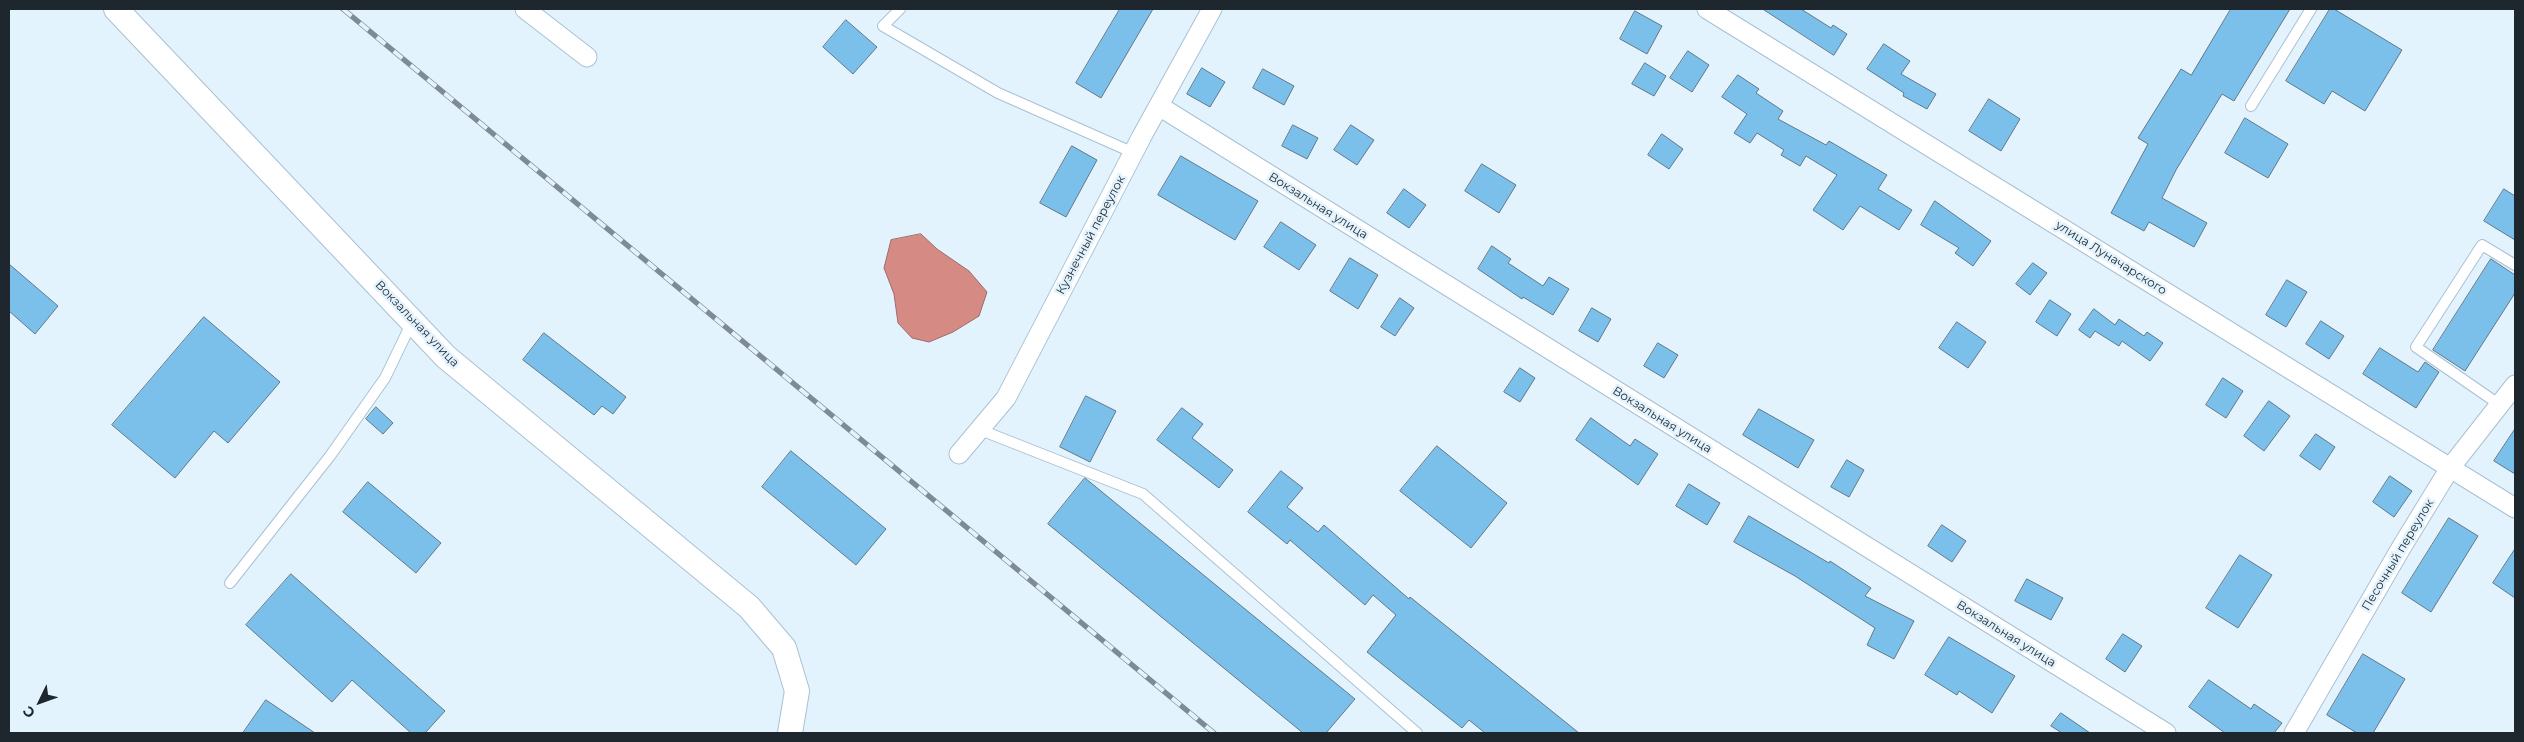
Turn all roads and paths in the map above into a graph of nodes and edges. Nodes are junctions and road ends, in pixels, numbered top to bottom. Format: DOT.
graph roads {
  1 [pos="116,9"];
  2 [pos="525,9"];
  3 [pos="900,9"];
  4 [pos="1212,9"];
  5 [pos="1707,9"];
  6 [pos="2312,9"];
  7 [pos="587,57"];
  8 [pos="1159,106"];
  9 [pos="2251,106"];
  10 [pos="1134,153"];
  11 [pos="2515,265"];
  12 [pos="412,321"];
  13 [pos="2515,385"];
  14 [pos="2500,405"];
  15 [pos="978,428"];
  16 [pos="958,454"];
  17 [pos="2450,468"];
  18 [pos="2515,508"];
  19 [pos="230,583"];
  20 [pos="790,733"];
  21 [pos="1417,733"];
  22 [pos="2166,733"];
  23 [pos="2294,733"];
  1 -- 12 [label="street, Вокзальная улица"];
  2 -- 7 [label="street"];
  3 -- 10 [label="lane"];
  4 -- 8 [label="street, Кузнечный переулок"];
  5 -- 17 [label="street, улица Луначарского"];
  6 -- 9 [label="lane"];
  8 -- 10 [label="street, Кузнечный переулок"];
  8 -- 22 [label="street, Вокзальная улица"];
  10 -- 15 [label="street, Кузнечный переулок"];
  11 -- 14 [label="lane"];
  12 -- 19 [label="lane"];
  12 -- 20 [label="street, Вокзальная улица"];
  13 -- 14 [label="street, Песочный переулок"];
  14 -- 17 [label="street, Песочный переулок"];
  15 -- 16 [label="street, Кузнечный переулок"];
  15 -- 21 [label="lane"];
  17 -- 18 [label="street, улица Луначарского"];
  17 -- 23 [label="street, Песочный переулок"];
}
